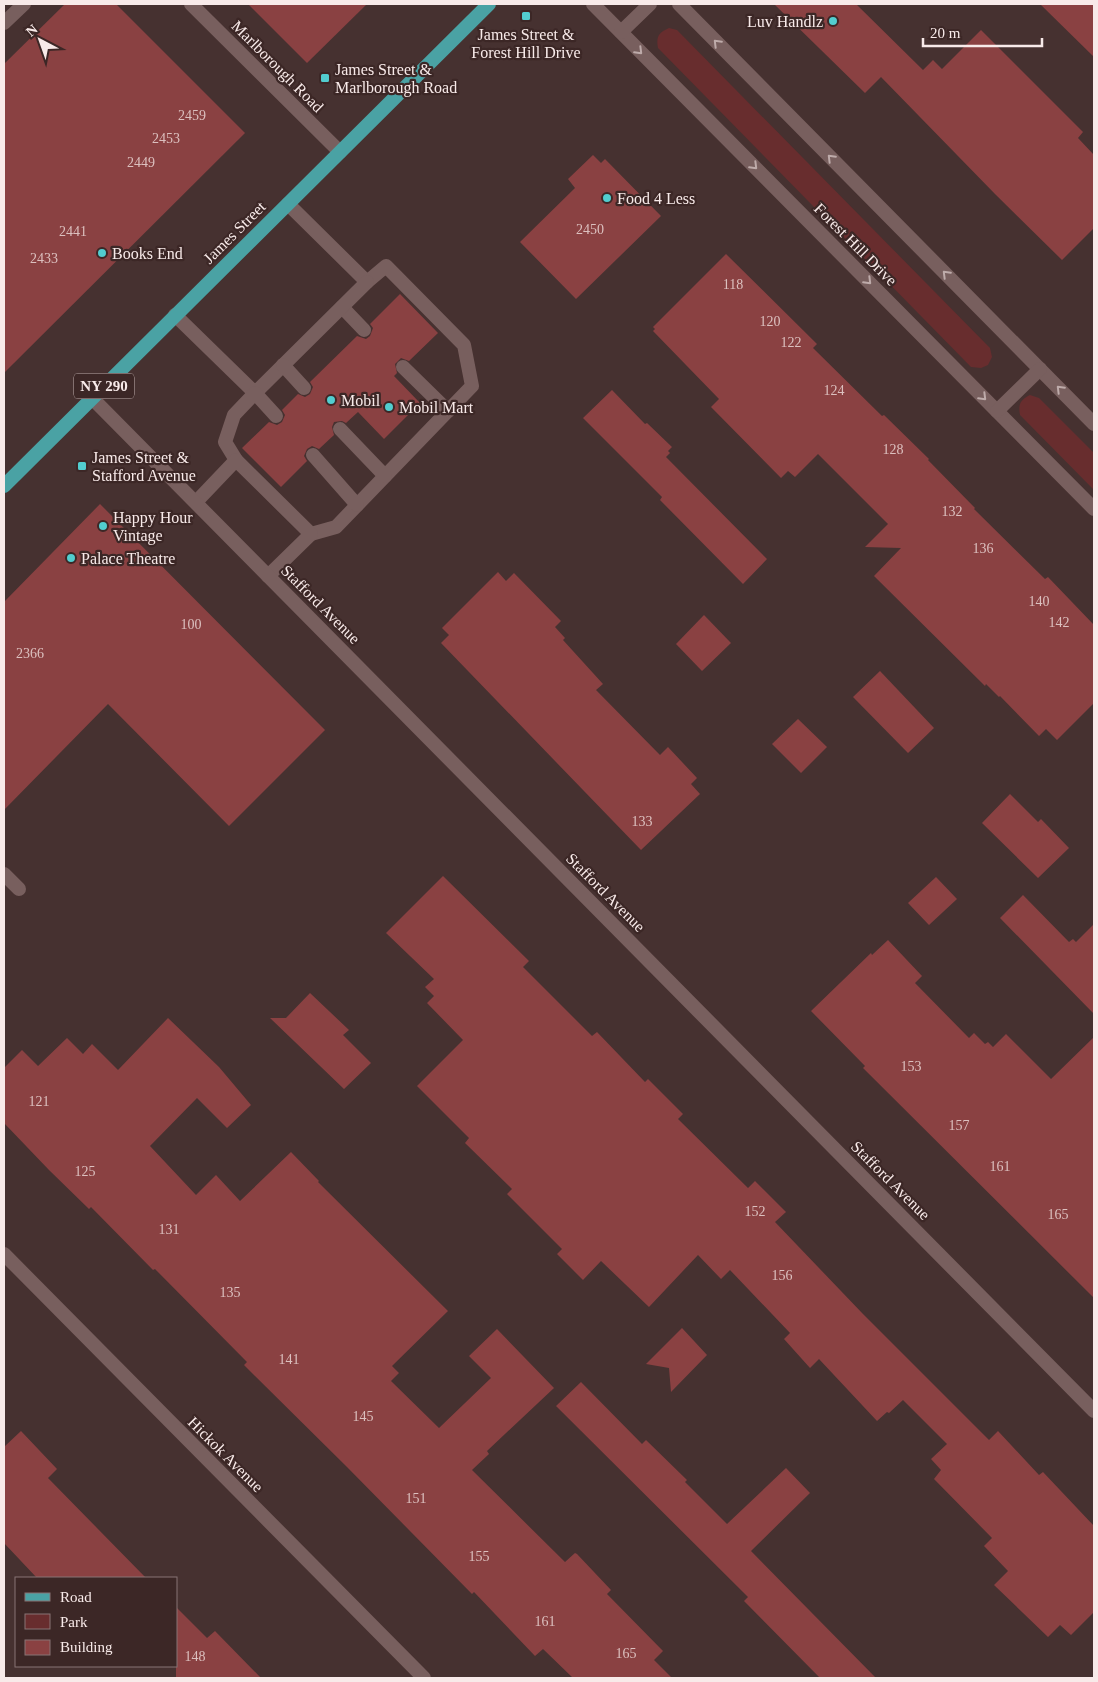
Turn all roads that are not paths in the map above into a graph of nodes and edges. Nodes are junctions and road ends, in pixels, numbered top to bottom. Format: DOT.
graph roads {
  1 [pos="24,4"];
  2 [pos="191,4"];
  3 [pos="489,4"];
  4 [pos="593,4"];
  5 [pos="650,4"];
  6 [pos="679,4"];
  7 [pos="4,23"];
  8 [pos="621,32"];
  9 [pos="340,152"];
  10 [pos="288,204"];
  11 [pos="367,282"];
  12 [pos="342,307"];
  13 [pos="175,315"];
  14 [pos="364,330"];
  15 [pos="282,365"];
  16 [pos="403,367"];
  17 [pos="1040,369"];
  18 [pos="304,388"];
  19 [pos="255,393"];
  20 [pos="92,398"];
  21 [pos="448,411"];
  22 [pos="997,411"];
  23 [pos="276,416"];
  24 [pos="1094,424"];
  25 [pos="340,429"];
  26 [pos="313,455"];
  27 [pos="236,460"];
  28 [pos="385,476"];
  29 [pos="4,486"];
  30 [pos="196,502"];
  31 [pos="357,505"];
  32 [pos="1094,509"];
  33 [pos="311,534"];
  34 [pos="268,576"];
  35 [pos="4,874"];
  36 [pos="19,889"];
  37 [pos="4,1254"];
  38 [pos="1094,1411"];
  39 [pos="424,1678"];
  1 -- 7 [label="street"];
  2 -- 9 [label="street, Marlborough Road"];
  3 -- 9 [label="main road, James Street / NY 290"];
  4 -- 8 [label="street, Forest Hill Drive"];
  5 -- 8 [label="street"];
  17 -- 6 [label="street, one-way"];
  8 -- 22 [label="street, Forest Hill Drive, one-way"];
  9 -- 10 [label="main road, James Street / NY 290"];
  10 -- 11 [label="street"];
  10 -- 13 [label="main road, James Street / NY 290"];
  11 -- 12 [label="street"];
  11 -- 21 [label="street"];
  12 -- 14 [label="street"];
  12 -- 15 [label="street"];
  13 -- 19 [label="street"];
  13 -- 20 [label="main road, James Street / NY 290"];
  15 -- 18 [label="street"];
  15 -- 19 [label="street"];
  16 -- 21 [label="street"];
  17 -- 22 [label="street"];
  24 -- 17 [label="street, one-way"];
  19 -- 23 [label="street"];
  19 -- 27 [label="street"];
  20 -- 29 [label="main road, James Street / NY 290"];
  20 -- 30 [label="street, Stafford Avenue"];
  21 -- 28 [label="street"];
  22 -- 32 [label="street, Forest Hill Drive"];
  25 -- 28 [label="street"];
  26 -- 31 [label="street"];
  27 -- 30 [label="street"];
  27 -- 33 [label="street"];
  28 -- 31 [label="street"];
  30 -- 34 [label="street, Stafford Avenue"];
  31 -- 33 [label="street"];
  33 -- 34 [label="street"];
  34 -- 38 [label="street, Stafford Avenue"];
  35 -- 36 [label="street"];
  37 -- 39 [label="street, Hickok Avenue"];
}
